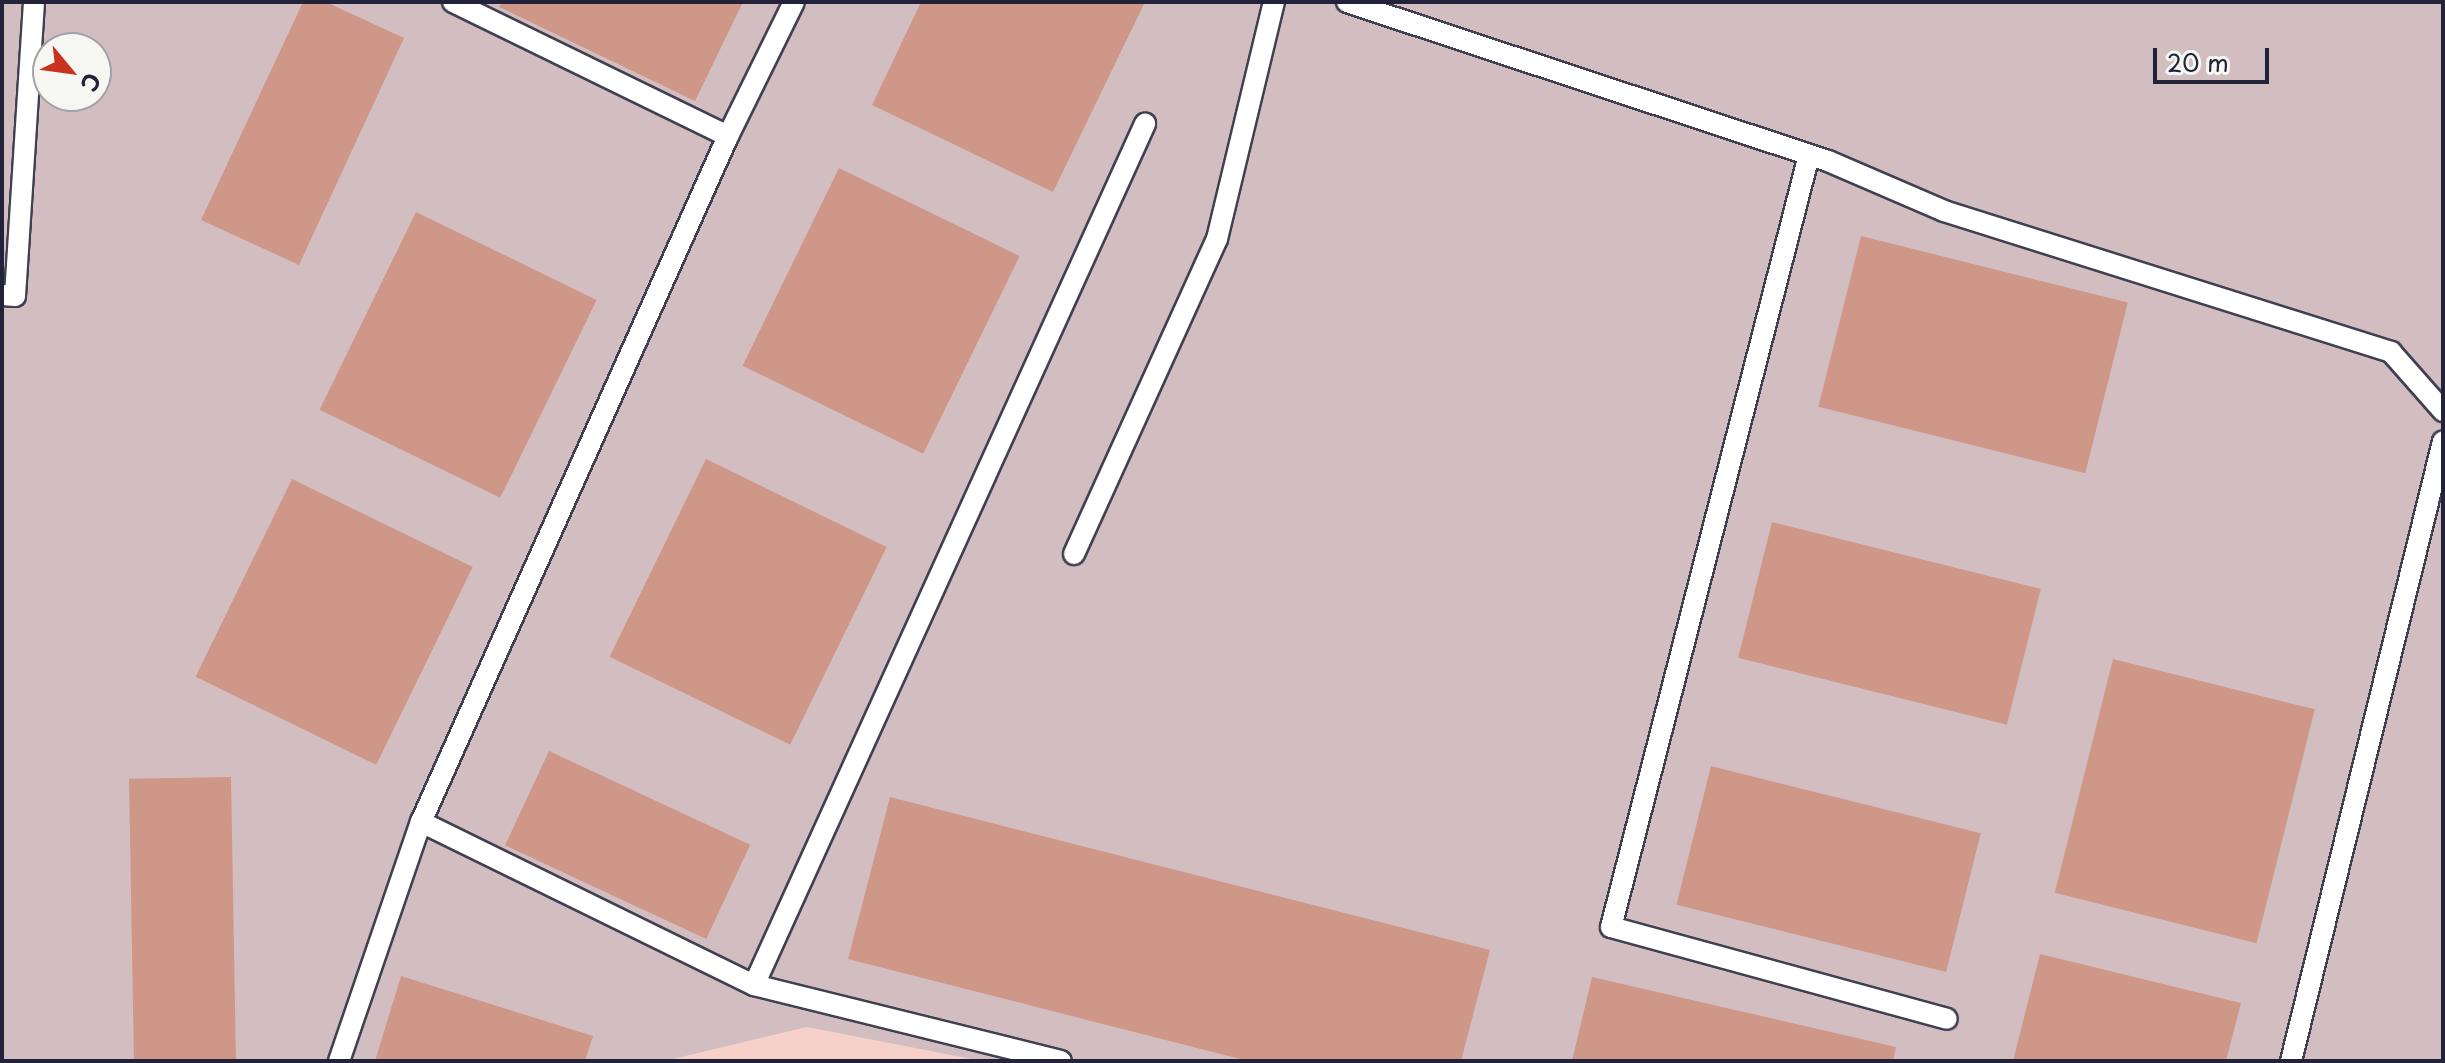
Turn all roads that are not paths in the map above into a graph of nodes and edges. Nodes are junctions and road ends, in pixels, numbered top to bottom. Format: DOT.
graph roads {
  1 [pos="34,2"];
  2 [pos="453,2"];
  3 [pos="794,2"];
  4 [pos="1274,2"];
  5 [pos="1347,2"];
  6 [pos="1145,124"];
  7 [pos="728,136"];
  8 [pos="1809,155"];
  9 [pos="2,295"];
  10 [pos="2443,411"];
  11 [pos="2443,441"];
  12 [pos="1074,554"];
  13 [pos="421,822"];
  14 [pos="754,985"];
  15 [pos="1947,1019"];
  16 [pos="339,1061"];
  17 [pos="1061,1061"];
  18 [pos="2291,1061"];
  1 -- 9 [label="lane"];
  2 -- 7 [label="lane"];
  3 -- 7 [label="lane"];
  4 -- 12 [label="lane"];
  5 -- 8 [label="lane"];
  6 -- 14 [label="lane"];
  7 -- 13 [label="lane"];
  8 -- 10 [label="lane"];
  8 -- 15 [label="lane"];
  11 -- 18 [label="lane"];
  13 -- 14 [label="lane"];
  13 -- 16 [label="lane"];
  14 -- 17 [label="lane"];
}
